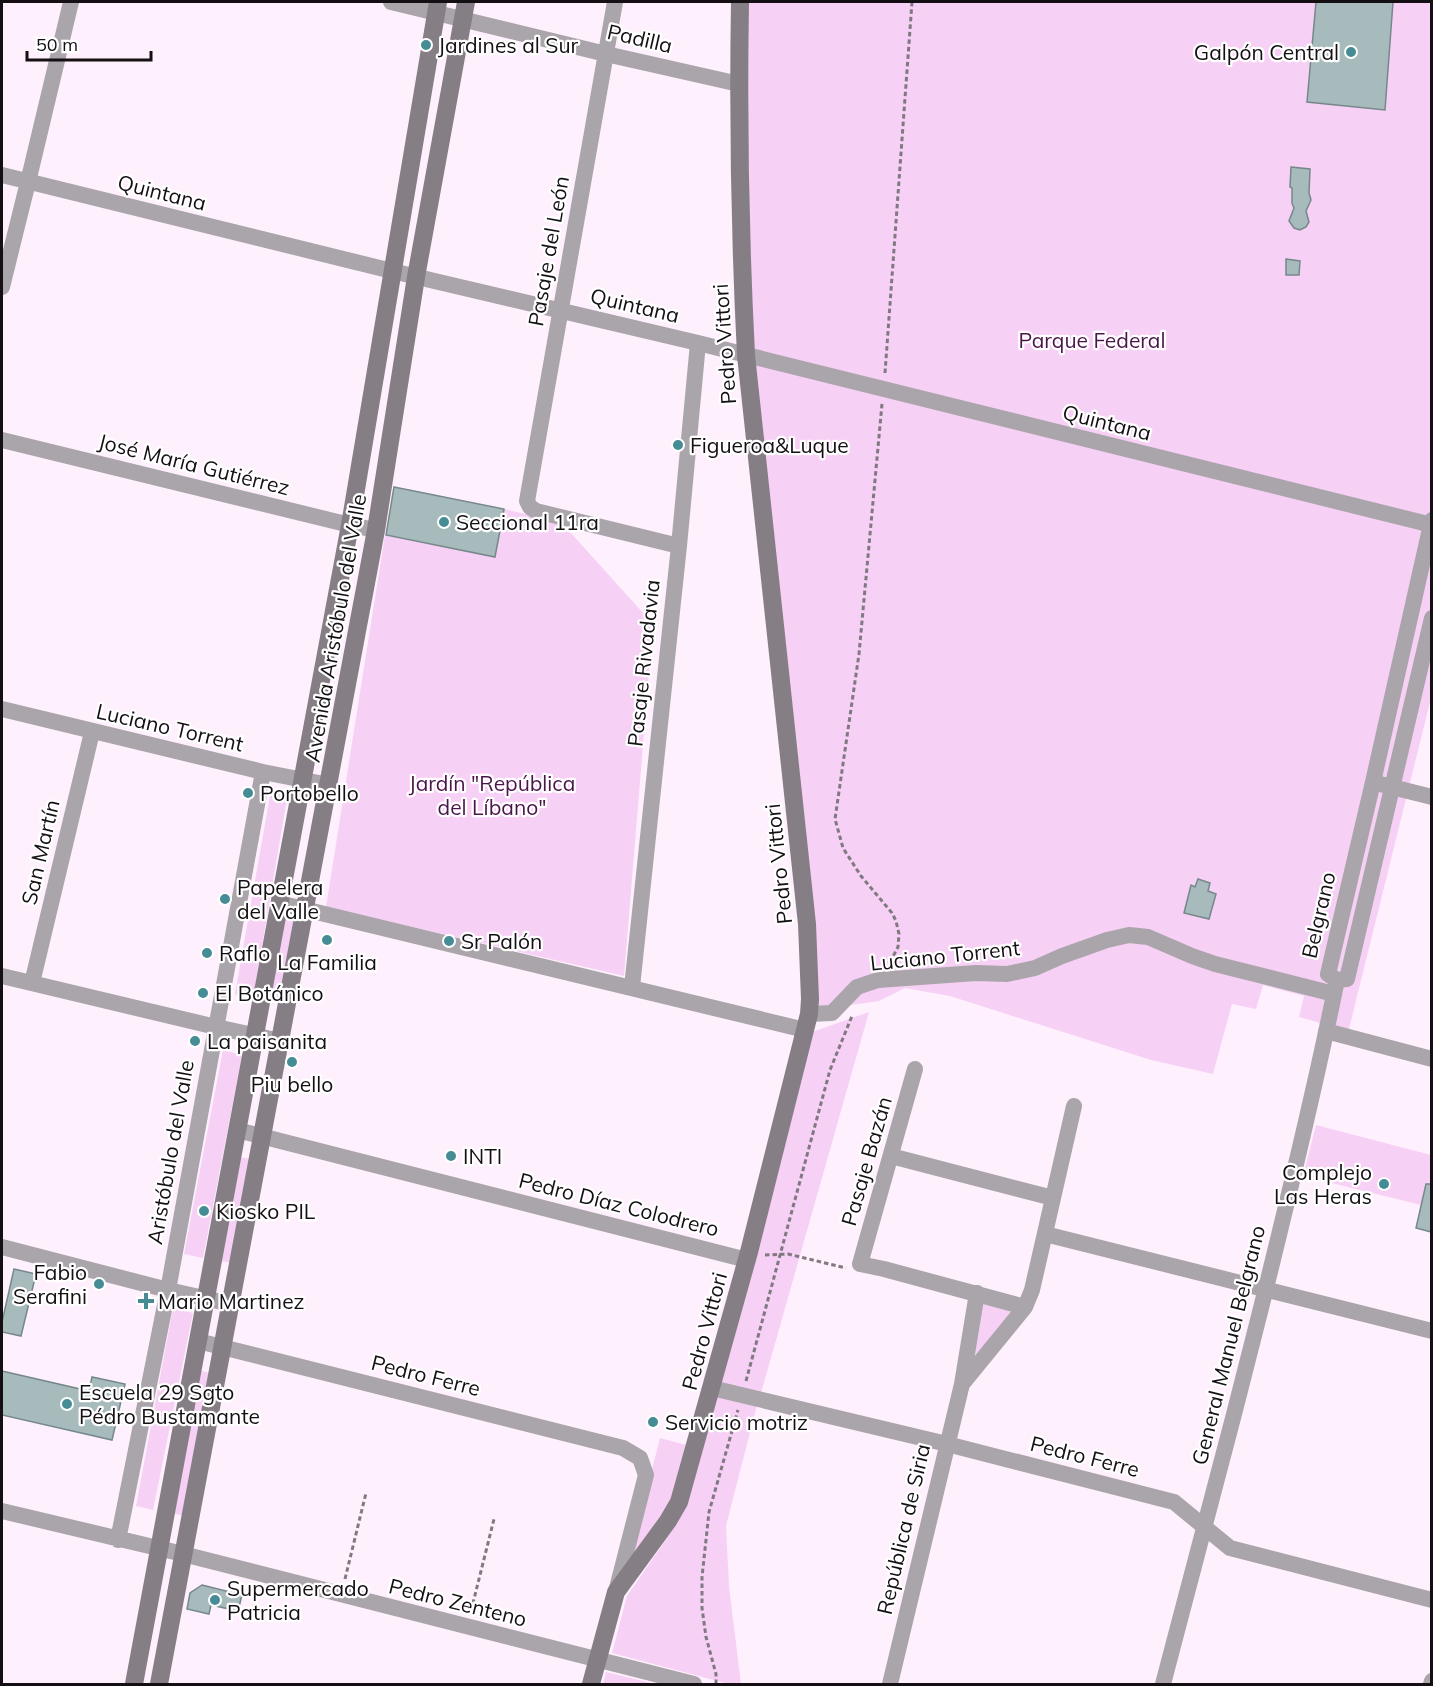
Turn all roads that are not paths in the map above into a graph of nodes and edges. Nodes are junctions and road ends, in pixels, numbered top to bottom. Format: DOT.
graph roads {
  1 [pos="71,2"];
  2 [pos="391,2"];
  3 [pos="615,2"];
  4 [pos="740,2"];
  5 [pos="437,7"];
  6 [pos="464,10"];
  7 [pos="606,54"];
  8 [pos="739,84"];
  9 [pos="2,175"];
  10 [pos="28,182"];
  11 [pos="392,272"];
  12 [pos="416,277"];
  13 [pos="2,287"];
  14 [pos="560,311"];
  15 [pos="698,343"];
  16 [pos="746,355"];
  17 [pos="2,440"];
  18 [pos="1431,524"];
  19 [pos="350,525"];
  20 [pos="376,530"];
  21 [pos="679,546"];
  22 [pos="1431,618"];
  23 [pos="2,709"];
  24 [pos="92,732"];
  25 [pos="262,772"];
  26 [pos="302,780"];
  27 [pos="1373,782"];
  28 [pos="329,785"];
  29 [pos="1391,787"];
  30 [pos="1431,797"];
  31 [pos="279,903"];
  32 [pos="305,911"];
  33 [pos="2,976"];
  34 [pos="32,983"];
  35 [pos="632,987"];
  36 [pos="1336,987"];
  37 [pos="807,1022"];
  38 [pos="216,1028"];
  39 [pos="1326,1031"];
  40 [pos="255,1036"];
  41 [pos="280,1041"];
  42 [pos="1431,1059"];
  43 [pos="915,1069"];
  44 [pos="1074,1106"];
  45 [pos="237,1130"];
  46 [pos="262,1136"];
  47 [pos="891,1156"];
  48 [pos="1053,1198"];
  49 [pos="1045,1234"];
  50 [pos="2,1247"];
  51 [pos="748,1256"];
  52 [pos="1265,1289"];
  53 [pos="168,1290"];
  54 [pos="977,1293"];
  55 [pos="206,1298"];
  56 [pos="231,1304"];
  57 [pos="1025,1307"];
  58 [pos="1431,1331"];
  59 [pos="198,1341"];
  60 [pos="223,1347"];
  61 [pos="962,1384"];
  62 [pos="712,1388"];
  63 [pos="947,1444"];
  64 [pos="2,1511"];
  65 [pos="1206,1528"];
  66 [pos="118,1540"];
  67 [pos="160,1549"];
  68 [pos="183,1554"];
  69 [pos="616,1592"];
  70 [pos="1431,1600"];
  71 [pos="598,1660"];
  72 [pos="134,1684"];
  73 [pos="159,1684"];
  74 [pos="591,1684"];
  75 [pos="694,1684"];
  76 [pos="890,1684"];
  77 [pos="1162,1684"];
  1 -- 10 [label="street"];
  2 -- 5 [label="street, Padilla"];
  3 -- 7 [label="street, Pasaje del León"];
  4 -- 8 [label="main road, Pedro Vittori"];
  5 -- 6 [label="street, Padilla"];
  5 -- 11 [label="main road, Avenida Aristóbulo del Valle"];
  6 -- 7 [label="street, Padilla"];
  6 -- 12 [label="main road, Avenida Aristóbulo del Valle"];
  7 -- 8 [label="street, Padilla"];
  7 -- 14 [label="street, Pasaje del León"];
  8 -- 16 [label="main road, Pedro Vittori"];
  9 -- 10 [label="street, Quintana"];
  10 -- 11 [label="street, Quintana"];
  10 -- 13 [label="street"];
  11 -- 12 [label="street, Quintana"];
  11 -- 19 [label="main road, Avenida Aristóbulo del Valle"];
  12 -- 14 [label="street, Quintana"];
  12 -- 20 [label="main road, Avenida Aristóbulo del Valle"];
  14 -- 15 [label="street, Quintana"];
  14 -- 21 [label="street, Pasaje del León"];
  15 -- 16 [label="street, Quintana"];
  15 -- 21 [label="street, Pasaje Rivadavia"];
  16 -- 18 [label="street, Quintana"];
  16 -- 37 [label="main road, Pedro Vittori"];
  17 -- 19 [label="street, José María Gutiérrez"];
  18 -- 27 [label="street, Belgrano"];
  19 -- 20 [label="street, José María Gutiérrez"];
  19 -- 26 [label="main road, Avenida Aristóbulo del Valle"];
  20 -- 28 [label="main road, Avenida Aristóbulo del Valle"];
  21 -- 35 [label="street, Pasaje Rivadavia"];
  22 -- 29 [label="street, Belgrano"];
  23 -- 24 [label="street, Luciano Torrent"];
  24 -- 25 [label="street, Luciano Torrent"];
  24 -- 34 [label="street, San Martín"];
  25 -- 26 [label="street, Luciano Torrent"];
  25 -- 38 [label="street, Aristóbulo del Valle"];
  26 -- 28 [label="street, Luciano Torrent"];
  26 -- 31 [label="main road, Avenida Aristóbulo del Valle"];
  27 -- 29 [label="street"];
  27 -- 36 [label="street, Belgrano"];
  28 -- 32 [label="main road, Avenida Aristóbulo del Valle"];
  29 -- 30 [label="street"];
  29 -- 36 [label="street, Belgrano"];
  31 -- 32 [label="street, Luciano Torrent"];
  31 -- 40 [label="main road, Avenida Aristóbulo del Valle"];
  32 -- 35 [label="street, Luciano Torrent"];
  32 -- 41 [label="main road, Avenida Aristóbulo del Valle"];
  33 -- 34 [label="street"];
  34 -- 38 [label="street"];
  35 -- 37 [label="street, Luciano Torrent"];
  36 -- 37 [label="street, Luciano Torrent"];
  36 -- 39 [label="street, General Manuel Belgrano"];
  37 -- 51 [label="main road, Pedro Vittori"];
  38 -- 40 [label="street"];
  38 -- 53 [label="street, Aristóbulo del Valle"];
  39 -- 42 [label="street"];
  39 -- 52 [label="street, General Manuel Belgrano"];
  40 -- 41 [label="street"];
  40 -- 45 [label="main road, Avenida Aristóbulo del Valle"];
  41 -- 46 [label="main road, Avenida Aristóbulo del Valle"];
  43 -- 47 [label="street, Pasaje Bazán"];
  44 -- 48 [label="street, República de Siria"];
  45 -- 46 [label="street, Pedro Díaz Colodrero"];
  45 -- 55 [label="main road, Avenida Aristóbulo del Valle"];
  46 -- 51 [label="street, Pedro Díaz Colodrero"];
  46 -- 56 [label="main road, Avenida Aristóbulo del Valle"];
  47 -- 48 [label="street"];
  47 -- 54 [label="street, Pasaje Bazán"];
  48 -- 49 [label="street, República de Siria"];
  49 -- 52 [label="street"];
  49 -- 57 [label="street, República de Siria"];
  50 -- 53 [label="street"];
  51 -- 62 [label="main road, Pedro Vittori"];
  52 -- 58 [label="street"];
  52 -- 65 [label="street, General Manuel Belgrano"];
  53 -- 55 [label="street"];
  53 -- 66 [label="street, Aristóbulo del Valle"];
  54 -- 57 [label="street"];
  54 -- 61 [label="street, República de Siria"];
  55 -- 56 [label="street"];
  55 -- 59 [label="main road, Avenida Aristóbulo del Valle"];
  56 -- 60 [label="main road, Avenida Aristóbulo del Valle"];
  57 -- 61 [label="street, República de Siria"];
  59 -- 60 [label="street, Pedro Ferre"];
  59 -- 67 [label="main road, Avenida Aristóbulo del Valle"];
  60 -- 68 [label="main road, Avenida Aristóbulo del Valle"];
  60 -- 69 [label="street, Pedro Ferre"];
  61 -- 63 [label="street, República de Siria"];
  62 -- 63 [label="street, Pedro Ferre"];
  62 -- 69 [label="main road, Pedro Vittori"];
  63 -- 65 [label="street, Pedro Ferre"];
  63 -- 76 [label="street, República de Siria"];
  64 -- 66 [label="street, Pedro Zenteno"];
  65 -- 70 [label="street, Pedro Ferre"];
  65 -- 77 [label="street, General Manuel Belgrano"];
  66 -- 67 [label="street, Pedro Zenteno"];
  67 -- 68 [label="street, Pedro Zenteno"];
  67 -- 72 [label="main road, Avenida Aristóbulo del Valle"];
  68 -- 71 [label="street, Pedro Zenteno"];
  68 -- 73 [label="main road, Avenida Aristóbulo del Valle"];
  69 -- 71 [label="main road, Pedro Vittori"];
  71 -- 74 [label="main road, Pedro Vittori"];
  71 -- 75 [label="street, Pedro Zenteno"];
}
